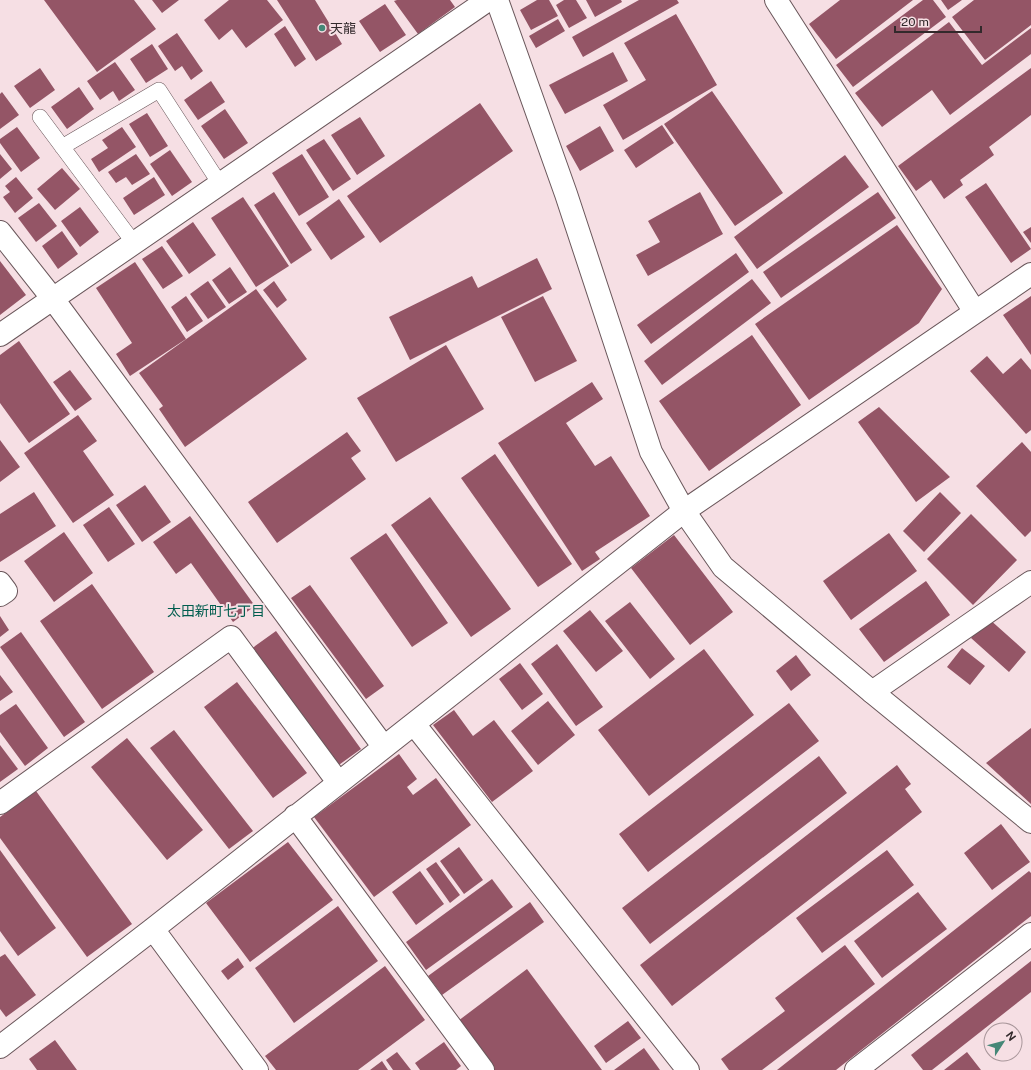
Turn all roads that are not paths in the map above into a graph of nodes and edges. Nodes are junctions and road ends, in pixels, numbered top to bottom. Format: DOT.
graph roads {
  1 [pos="488,0"];
  2 [pos="497,0"];
  3 [pos="776,0"];
  4 [pos="40,117"];
  5 [pos="62,147"];
  6 [pos="220,184"];
  7 [pos="0,232"];
  8 [pos="134,243"];
  9 [pos="1031,274"];
  10 [pos="52,299"];
  11 [pos="975,312"];
  12 [pos="0,335"];
  13 [pos="684,511"];
  14 [pos="1031,582"];
  15 [pos="0,583"];
  16 [pos="0,595"];
  17 [pos="872,692"];
  18 [pos="414,724"];
  19 [pos="383,746"];
  20 [pos="338,782"];
  21 [pos="0,803"];
  22 [pos="295,816"];
  23 [pos="1031,822"];
  24 [pos="153,929"];
  25 [pos="1031,934"];
  26 [pos="0,1047"];
  27 [pos="258,1070"];
  28 [pos="482,1070"];
  29 [pos="688,1070"];
  30 [pos="856,1070"];
  1 -- 6 [label="street"];
  2 -- 13 [label="street"];
  3 -- 11 [label="street"];
  4 -- 5 [label="lane"];
  5 -- 6 [label="lane"];
  5 -- 8 [label="lane"];
  6 -- 8 [label="street"];
  7 -- 10 [label="street"];
  8 -- 10 [label="street"];
  9 -- 11 [label="street"];
  10 -- 12 [label="street"];
  10 -- 19 [label="street"];
  11 -- 13 [label="street"];
  13 -- 17 [label="street"];
  13 -- 18 [label="street"];
  14 -- 17 [label="street"];
  15 -- 16 [label="street"];
  17 -- 23 [label="street"];
  18 -- 19 [label="street"];
  18 -- 29 [label="street"];
  19 -- 20 [label="street"];
  20 -- 21 [label="street"];
  20 -- 22 [label="street"];
  22 -- 24 [label="street"];
  22 -- 28 [label="street"];
  24 -- 26 [label="street"];
  24 -- 27 [label="street"];
  25 -- 30 [label="street"];
}
